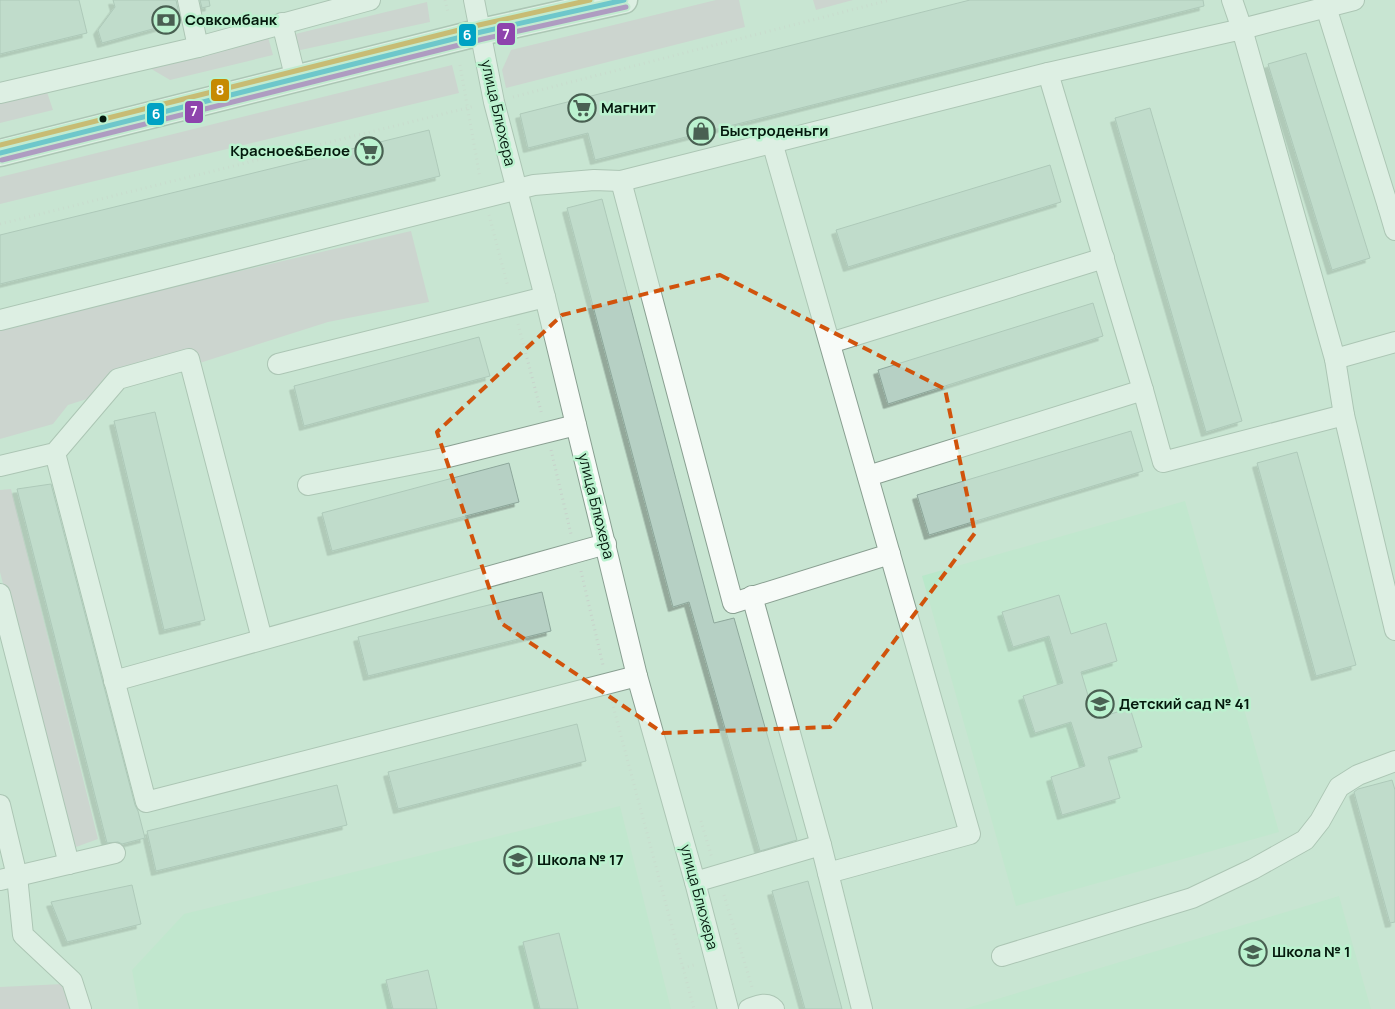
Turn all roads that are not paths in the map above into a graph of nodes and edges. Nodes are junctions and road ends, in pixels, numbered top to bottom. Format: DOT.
graph roads {
  1 [pos="188,0"];
  2 [pos="370,0"];
  3 [pos="474,0"];
  4 [pos="624,0"];
  5 [pos="1232,0"];
  6 [pos="1354,0"];
  7 [pos="1326,7"];
  8 [pos="282,23"];
  9 [pos="1242,29"];
  10 [pos="481,32"];
  11 [pos="198,47"];
  12 [pos="1048,73"];
  13 [pos="296,80"];
  14 [pos="0,94"];
  15 [pos="772,142"];
  16 [pos="0,153"];
  17 [pos="622,181"];
  18 [pos="516,190"];
  19 [pos="1392,206"];
  20 [pos="1395,230"];
  21 [pos="1104,258"];
  22 [pos="545,297"];
  23 [pos="0,320"];
  24 [pos="1395,342"];
  25 [pos="830,343"];
  26 [pos="1334,359"];
  27 [pos="278,364"];
  28 [pos="1143,390"];
  29 [pos="1344,415"];
  30 [pos="576,425"];
  31 [pos="55,453"];
  32 [pos="0,466"];
  33 [pos="868,476"];
  34 [pos="308,485"];
  35 [pos="606,544"];
  36 [pos="890,554"];
  37 [pos="0,594"];
  38 [pos="752,596"];
  39 [pos="1395,630"];
  40 [pos="262,639"];
  41 [pos="637,676"];
  42 [pos="114,681"];
  43 [pos="1395,761"];
  44 [pos="0,805"];
  45 [pos="821,845"];
  46 [pos="114,853"];
  47 [pos="70,864"];
  48 [pos="828,873"];
  49 [pos="8,878"];
  50 [pos="695,882"];
  51 [pos="1002,956"];
  52 [pos="81,1009"];
  53 [pos="728,1009"];
  54 [pos="862,1009"];
  1 -- 11 [label="street"];
  2 -- 8 [label="street"];
  3 -- 10 [label="street, улица Блюхера"];
  4 -- 10 [label="main road"];
  5 -- 9 [label="street"];
  6 -- 7 [label="street"];
  7 -- 9 [label="street"];
  7 -- 19 [label="street"];
  8 -- 11 [label="street"];
  8 -- 13 [label="street"];
  9 -- 12 [label="street"];
  9 -- 26 [label="street"];
  10 -- 13 [label="main road"];
  10 -- 18 [label="street, улица Блюхера"];
  11 -- 14 [label="street"];
  12 -- 15 [label="street"];
  12 -- 21 [label="street"];
  13 -- 16 [label="main road"];
  15 -- 17 [label="street"];
  15 -- 25 [label="street"];
  17 -- 18 [label="street"];
  17 -- 38 [label="street"];
  18 -- 22 [label="street, улица Блюхера"];
  18 -- 23 [label="street"];
  19 -- 20 [label="street"];
  21 -- 25 [label="street"];
  21 -- 28 [label="street"];
  22 -- 27 [label="street"];
  22 -- 30 [label="street, улица Блюхера"];
  24 -- 26 [label="street"];
  25 -- 33 [label="street"];
  26 -- 29 [label="street"];
  28 -- 29 [label="street"];
  28 -- 33 [label="street"];
  29 -- 39 [label="street"];
  30 -- 34 [label="street"];
  30 -- 35 [label="street, улица Блюхера"];
  31 -- 32 [label="street"];
  31 -- 40 [label="street"];
  31 -- 42 [label="street"];
  33 -- 36 [label="street"];
  35 -- 40 [label="street"];
  35 -- 41 [label="street, улица Блюхера"];
  36 -- 38 [label="street"];
  36 -- 48 [label="street"];
  37 -- 47 [label="street"];
  38 -- 45 [label="street"];
  40 -- 42 [label="street"];
  41 -- 42 [label="street"];
  41 -- 50 [label="street, улица Блюхера"];
  43 -- 51 [label="street"];
  44 -- 49 [label="street"];
  45 -- 48 [label="street"];
  45 -- 50 [label="street"];
  46 -- 47 [label="street"];
  47 -- 49 [label="street"];
  48 -- 54 [label="street"];
  49 -- 52 [label="street"];
  50 -- 53 [label="street, улица Блюхера"];
}
